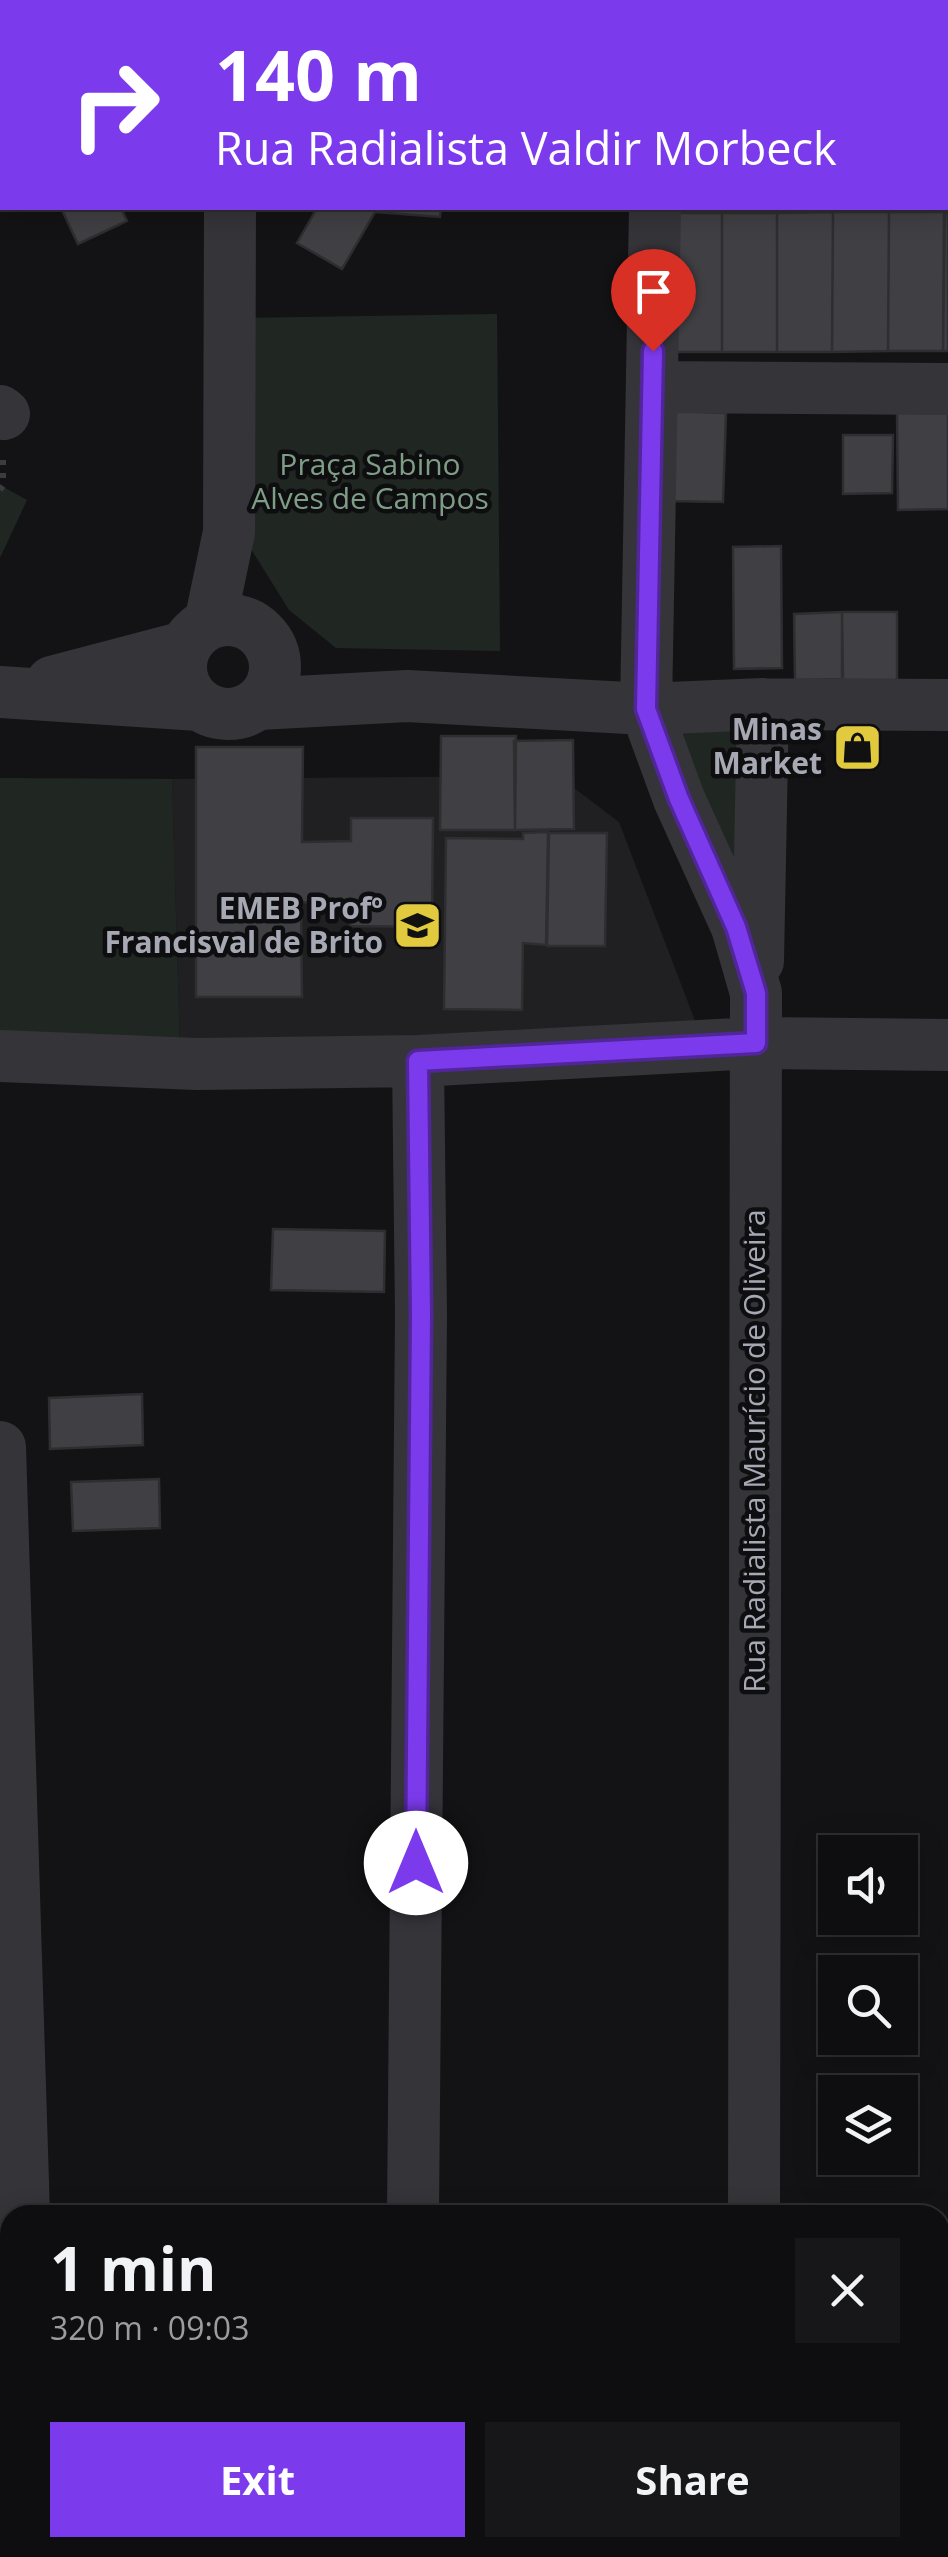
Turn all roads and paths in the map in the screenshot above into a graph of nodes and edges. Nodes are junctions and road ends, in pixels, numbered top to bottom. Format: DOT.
graph roads {
  1 [pos="230,210"];
  2 [pos="655,210"];
  3 [pos="652,387"];
  4 [pos="948,388"];
  5 [pos="228,633"];
  6 [pos="6,692"];
  7 [pos="407,696"];
  8 [pos="259,704"];
  9 [pos="762,704"];
  10 [pos="948,704"];
  11 [pos="199,705"];
  12 [pos="646,709"];
  13 [pos="756,1018"];
  14 [pos="948,1045"];
  15 [pos="0,1056"];
  16 [pos="418,1061"];
  17 [pos="0,1447"];
  18 [pos="4,1662"];
  19 [pos="10,2074"];
  20 [pos="23,2205"];
  21 [pos="413,2205"];
  22 [pos="754,2205"];
  1 -- 5 [label="street"];
  2 -- 3 [label="street"];
  3 -- 4 [label="street"];
  3 -- 12 [label="street"];
  5 -- 6 [label="street"];
  5 -- 7 [label="street"];
  5 -- 8 [label="street"];
  5 -- 11 [label="street"];
  6 -- 11 [label="street"];
  7 -- 8 [label="street"];
  7 -- 12 [label="street"];
  8 -- 11 [label="street"];
  9 -- 10 [label="street"];
  9 -- 12 [label="street"];
  9 -- 13 [label="street"];
  12 -- 13 [label="street, Rua Radialista Maurício de Oliveira"];
  13 -- 14 [label="street"];
  13 -- 16 [label="street"];
  13 -- 22 [label="street, Rua Radialista Maurício de Oliveira"];
  15 -- 16 [label="street"];
  16 -- 21 [label="street"];
  17 -- 18 [label="street"];
  18 -- 19 [label="street"];
  19 -- 20 [label="street"];
}
